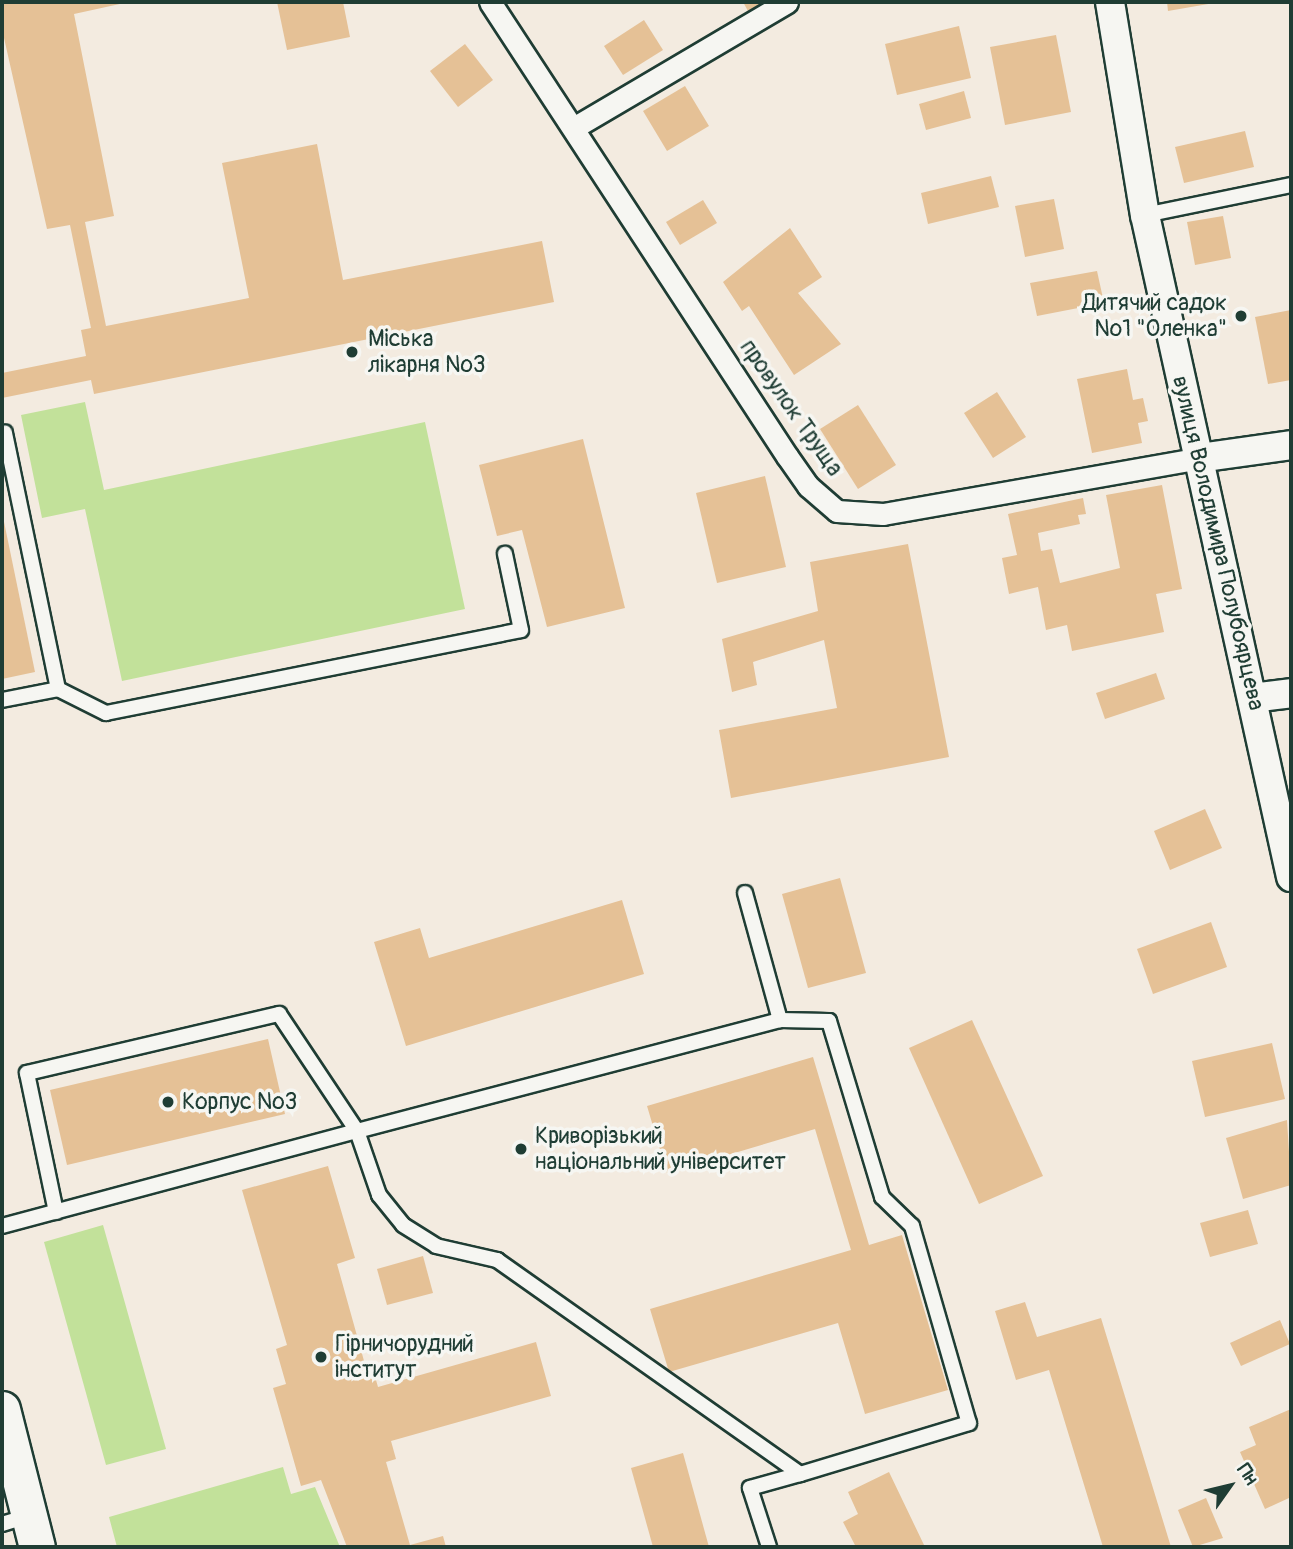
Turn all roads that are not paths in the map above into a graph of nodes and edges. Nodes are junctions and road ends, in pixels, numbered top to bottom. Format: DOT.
graph roads {
  1 [pos="490,2"];
  2 [pos="787,2"];
  3 [pos="1110,2"];
  4 [pos="575,127"];
  5 [pos="1291,185"];
  6 [pos="1145,215"];
  7 [pos="5,432"];
  8 [pos="1291,445"];
  9 [pos="1199,458"];
  10 [pos="505,554"];
  11 [pos="58,689"];
  12 [pos="1291,693"];
  13 [pos="1252,698"];
  14 [pos="2,700"];
  15 [pos="1291,877"];
  16 [pos="745,893"];
  17 [pos="780,1020"];
  18 [pos="357,1131"];
  19 [pos="56,1212"];
  20 [pos="2,1226"];
  21 [pos="2,1409"];
  22 [pos="800,1474"];
  23 [pos="22,1529"];
  24 [pos="769,1547"];
  1 -- 4 [label="street, провулок Труща"];
  2 -- 4 [label="street"];
  3 -- 6 [label="street, вулиця Володимира Полубоярцева"];
  4 -- 9 [label="street, провулок Труща"];
  5 -- 6 [label="lane"];
  6 -- 9 [label="street, вулиця Володимира Полубоярцева"];
  7 -- 11 [label="lane"];
  8 -- 9 [label="street"];
  9 -- 13 [label="street, вулиця Володимира Полубоярцева"];
  10 -- 11 [label="lane"];
  11 -- 14 [label="lane"];
  12 -- 13 [label="street"];
  13 -- 15 [label="street, вулиця Володимира Полубоярцева"];
  16 -- 17 [label="lane"];
  17 -- 18 [label="lane"];
  17 -- 22 [label="lane"];
  18 -- 19 [label="lane"];
  18 -- 19 [label="lane"];
  18 -- 22 [label="lane"];
  19 -- 20 [label="lane"];
  21 -- 23 [label="street"];
  22 -- 24 [label="lane"];
}
